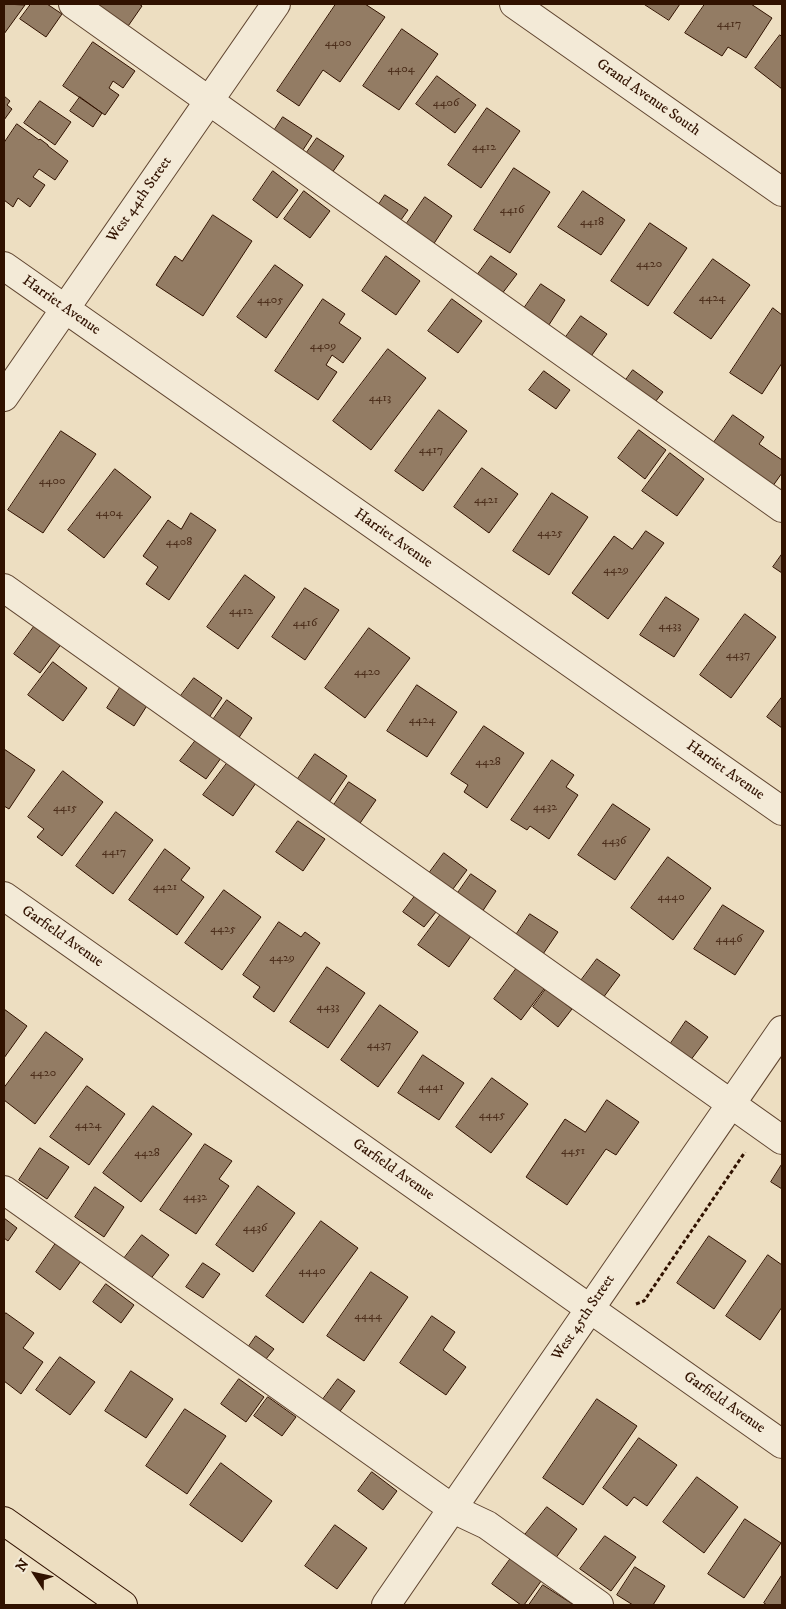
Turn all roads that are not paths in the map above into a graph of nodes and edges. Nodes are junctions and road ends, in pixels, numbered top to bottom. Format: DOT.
graph roads {
  1 [pos="73,4"];
  2 [pos="276,4"];
  3 [pos="514,4"];
  4 [pos="209,100"];
  5 [pos="782,192"];
  6 [pos="4,266"];
  7 [pos="65,309"];
  8 [pos="4,397"];
  9 [pos="782,508"];
  10 [pos="4,588"];
  11 [pos="782,811"];
  12 [pos="4,896"];
  13 [pos="782,1030"];
  14 [pos="731,1104"];
  15 [pos="772,1133"];
  16 [pos="4,1190"];
  17 [pos="590,1309"];
  18 [pos="782,1444"];
  19 [pos="453,1509"];
  20 [pos="4,1521"];
  21 [pos="123,1605"];
  22 [pos="386,1605"];
  23 [pos="599,1605"];
  1 -- 4 [label="street"];
  2 -- 4 [label="street, West 44th Street"];
  3 -- 5 [label="street, Grand Avenue South"];
  4 -- 7 [label="street, West 44th Street"];
  4 -- 9 [label="street"];
  6 -- 7 [label="street, Harriet Avenue"];
  7 -- 8 [label="street, West 44th Street"];
  7 -- 11 [label="street, Harriet Avenue"];
  10 -- 14 [label="street"];
  12 -- 17 [label="street, Garfield Avenue"];
  13 -- 14 [label="street, West 45th Street"];
  14 -- 15 [label="street"];
  14 -- 17 [label="street, West 45th Street"];
  16 -- 19 [label="street"];
  17 -- 18 [label="street, Garfield Avenue"];
  17 -- 19 [label="street, West 45th Street"];
  19 -- 22 [label="street, West 45th Street"];
  19 -- 23 [label="street"];
  20 -- 21 [label="main road"];
}
